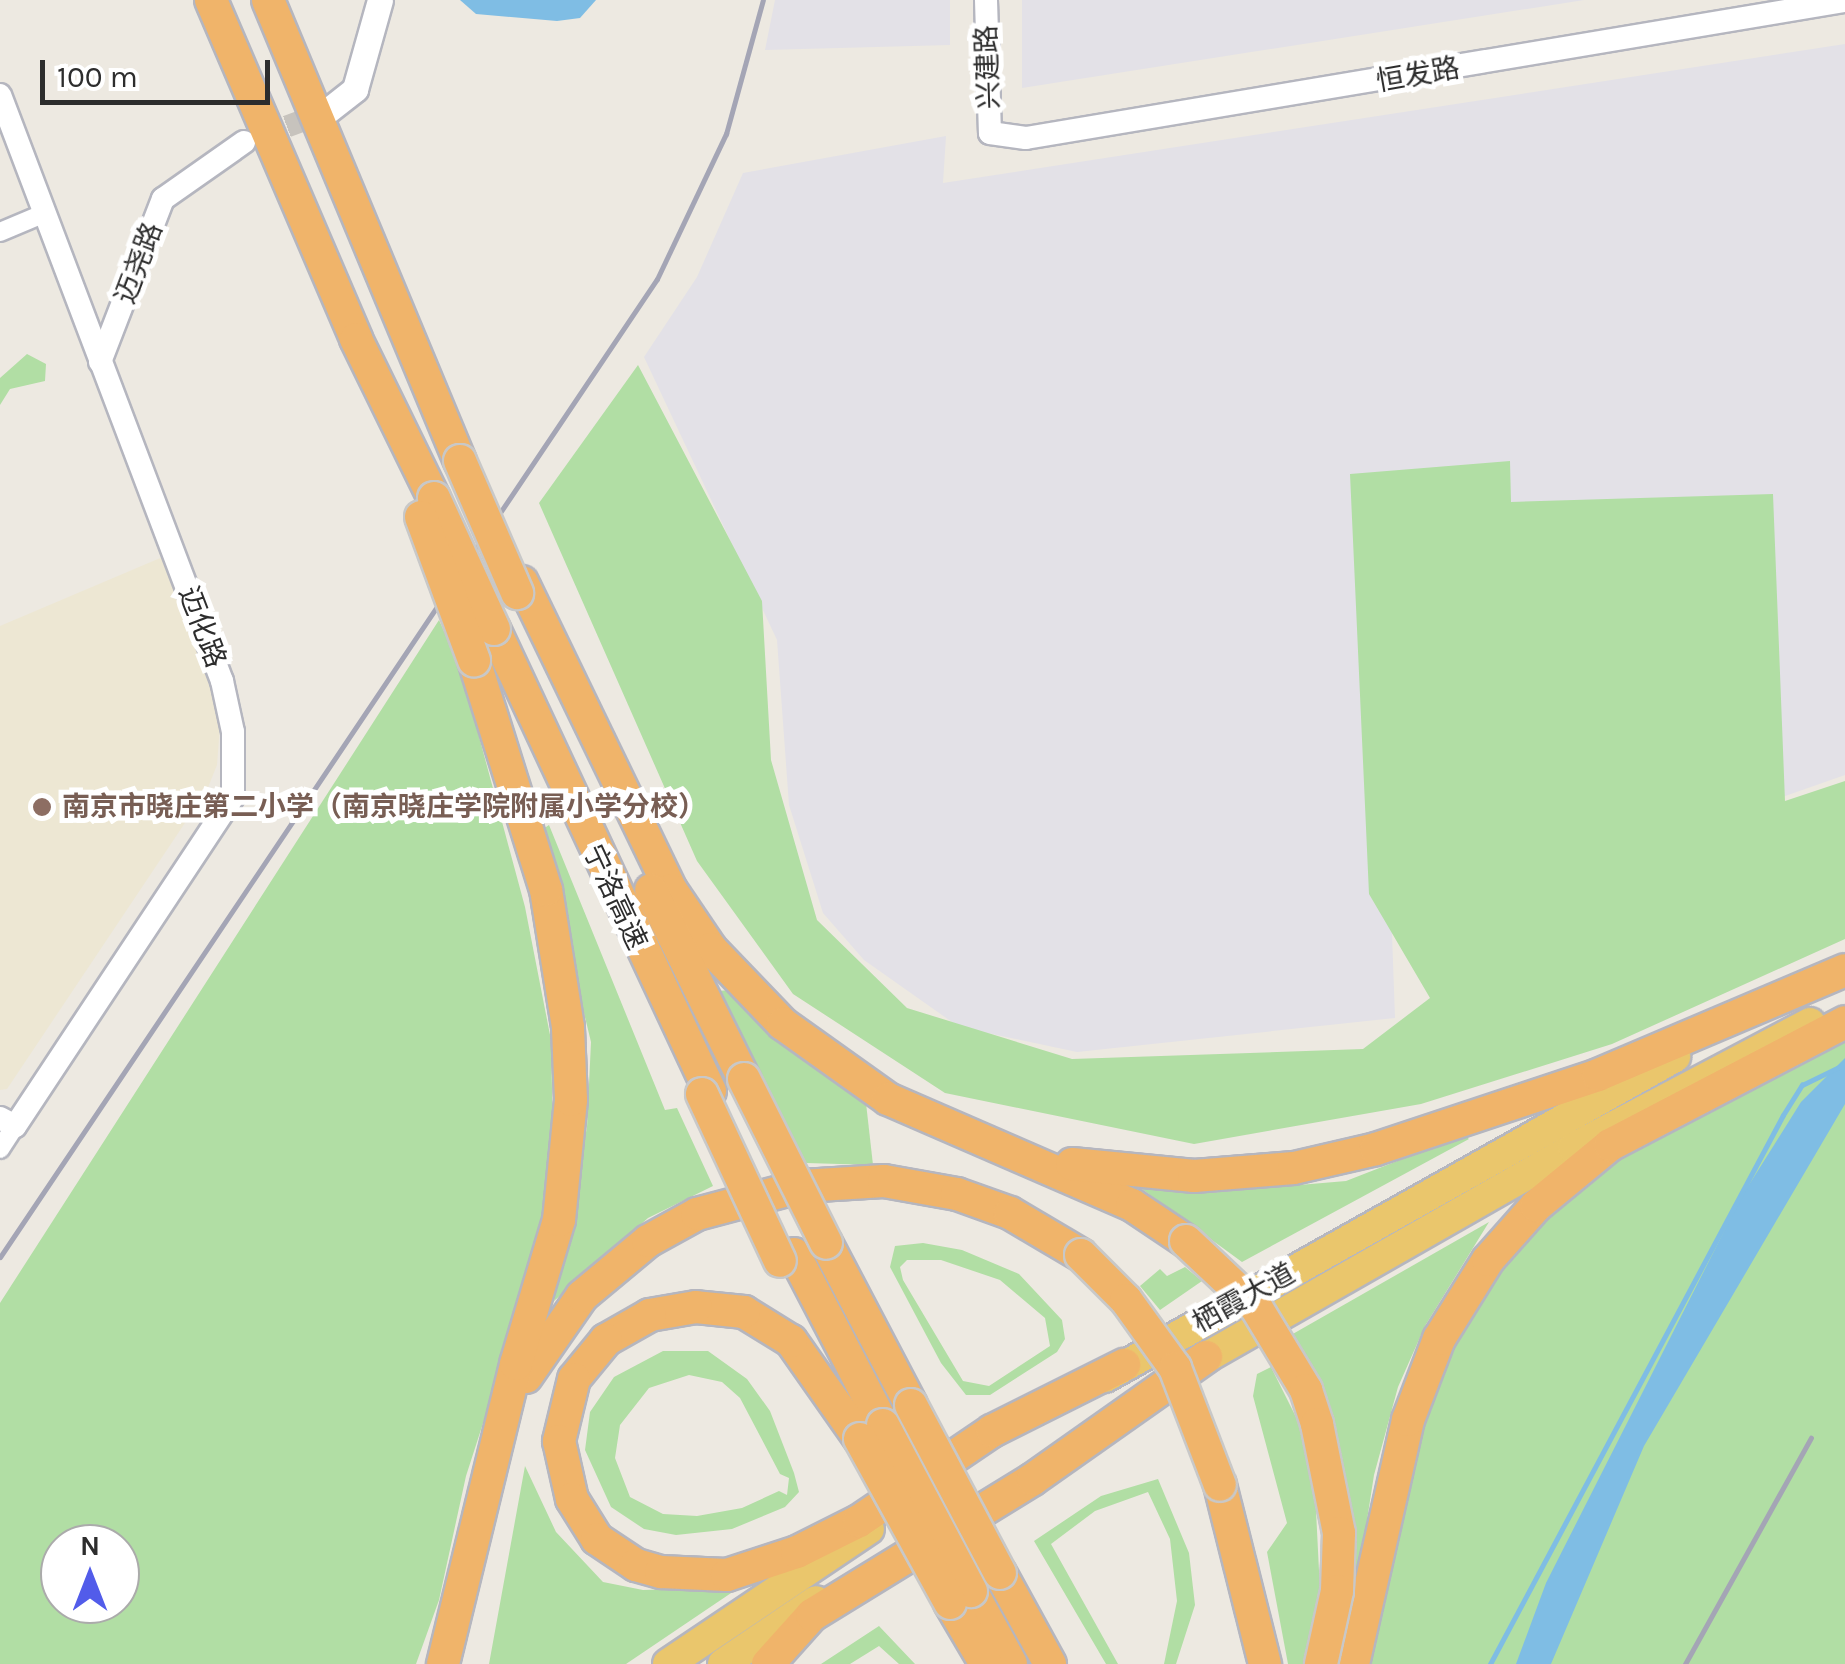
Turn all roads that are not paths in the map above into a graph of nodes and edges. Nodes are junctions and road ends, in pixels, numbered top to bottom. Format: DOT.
graph roads {
  1 [pos="211,0"];
  2 [pos="268,0"];
  3 [pos="380,0"];
  4 [pos="986,0"];
  5 [pos="1845,1"];
  6 [pos="0,95"];
  7 [pos="326,112"];
  8 [pos="990,134"];
  9 [pos="244,142"];
  10 [pos="44,213"];
  11 [pos="0,232"];
  12 [pos="100,362"];
  13 [pos="428,508"];
  14 [pos="520,588"];
  15 [pos="1845,972"];
  16 [pos="1845,1008"];
  17 [pos="1845,1022"];
  18 [pos="7,1122"];
  19 [pos="986,1143"];
  20 [pos="0,1149"];
  21 [pos="1206,1357"];
  22 [pos="1124,1365"];
  23 [pos="865,1429"];
  24 [pos="490,1460"];
  25 [pos="961,1597"];
  26 [pos="442,1664"];
  27 [pos="668,1664"];
  28 [pos="723,1664"];
  29 [pos="768,1664"];
  30 [pos="982,1664"];
  31 [pos="1011,1664"];
  32 [pos="1050,1664"];
  33 [pos="1266,1664"];
  34 [pos="1320,1664"];
  35 [pos="1353,1664"];
  1 -- 13 [label="highway, 宁洛高速"];
  2 -- 14 [label="highway, 宁洛高速, bridge"];
  3 -- 7 [label="main road"];
  4 -- 8 [label="street, 兴建路"];
  5 -- 8 [label="street, 恒发路"];
  6 -- 10 [label="street, 迈化路"];
  9 -- 12 [label="street, 迈尧路"];
  10 -- 11 [label="street"];
  10 -- 12 [label="street, 迈化路"];
  12 -- 18 [label="street, 迈化路"];
  13 -- 23 [label="highway, 宁洛高速, bridge"];
  13 -- 24 [label="highway, bridge"];
  14 -- 19 [label="highway"];
  14 -- 32 [label="highway, 宁洛高速, bridge"];
  15 -- 19 [label="highway"];
  15 -- 22 [label="highway, 栖霞大道"];
  16 -- 21 [label="highway, 栖霞大道"];
  17 -- 35 [label="highway"];
  18 -- 20 [label="street"];
  19 -- 34 [label="highway, bridge"];
  21 -- 28 [label="highway, 栖霞大道"];
  21 -- 29 [label="highway"];
  22 -- 23 [label="highway"];
  22 -- 27 [label="highway, 栖霞大道"];
  23 -- 25 [label="highway, 宁洛高速, bridge"];
  24 -- 26 [label="highway"];
  24 -- 33 [label="highway, bridge"];
  25 -- 30 [label="highway"];
  25 -- 31 [label="highway, 宁洛高速"];
}
